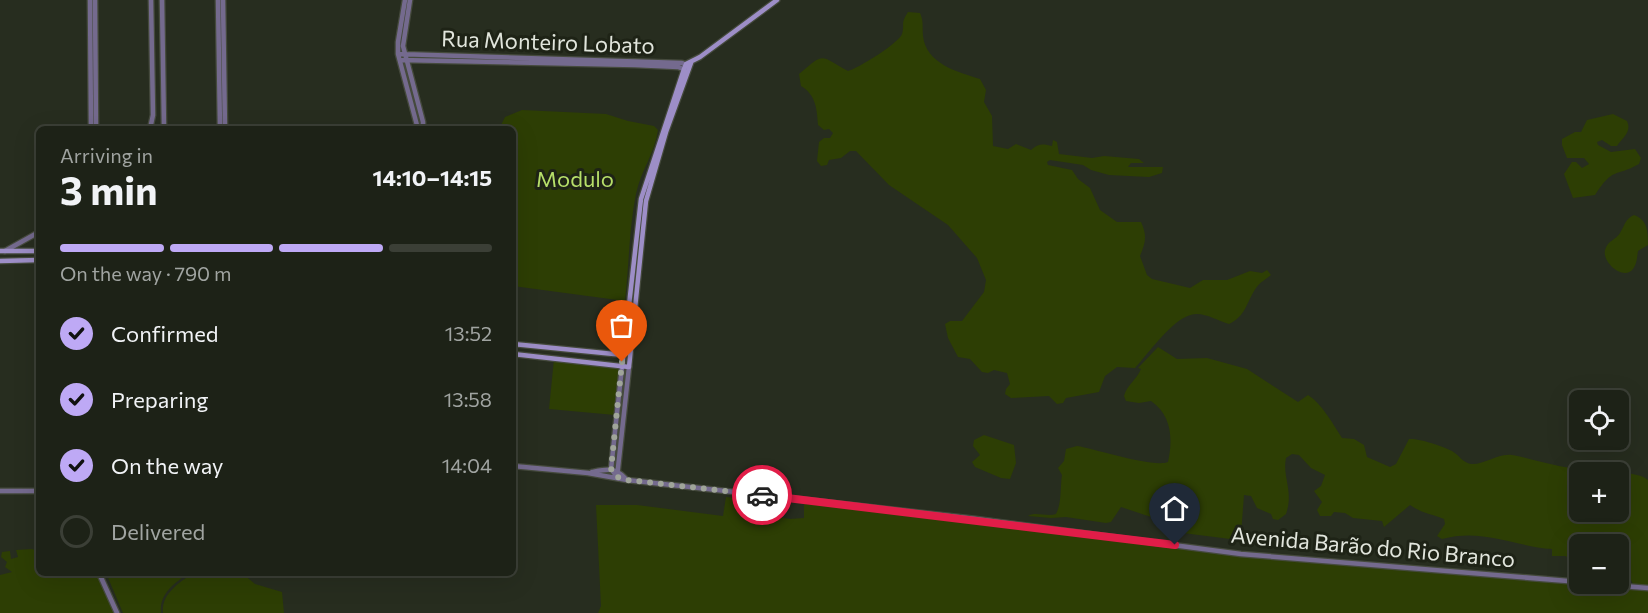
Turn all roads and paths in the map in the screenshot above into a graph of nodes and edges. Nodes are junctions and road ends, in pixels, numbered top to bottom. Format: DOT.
graph roads {
  1 [pos="151,0"];
  2 [pos="162,0"];
  3 [pos="218,0"];
  4 [pos="223,0"];
  5 [pos="405,0"];
  6 [pos="410,0"];
  7 [pos="777,0"];
  8 [pos="92,2"];
  9 [pos="402,57"];
  10 [pos="221,60"];
  11 [pos="688,67"];
  12 [pos="222,79"];
  13 [pos="93,86"];
  14 [pos="91,126"];
  15 [pos="96,126"];
  16 [pos="151,126"];
  17 [pos="164,126"];
  18 [pos="220,126"];
  19 [pos="225,126"];
  20 [pos="417,126"];
  21 [pos="423,126"];
  22 [pos="36,234"];
  23 [pos="2,251"];
  24 [pos="36,251"];
  25 [pos="36,260"];
  26 [pos="0,261"];
  27 [pos="634,283"];
  28 [pos="516,344"];
  29 [pos="516,354"];
  30 [pos="623,355"];
  31 [pos="630,356"];
  32 [pos="622,367"];
  33 [pos="629,367"];
  34 [pos="516,466"];
  35 [pos="614,469"];
  36 [pos="588,473"];
  37 [pos="617,477"];
  38 [pos="627,480"];
  39 [pos="0,491"];
  40 [pos="36,491"];
  41 [pos="100,576"];
  42 [pos="1569,581"];
  43 [pos="1629,587"];
  44 [pos="1648,588"];
  45 [pos="117,613"];
  1 -- 16 [label="street"];
  2 -- 17 [label="street"];
  3 -- 10 [label="street"];
  4 -- 10 [label="street"];
  5 -- 9 [label="street"];
  6 -- 9 [label="street"];
  7 -- 11 [label="main road"];
  8 -- 13 [label="street"];
  9 -- 11 [label="street, Rua Monteiro Lobato"];
  9 -- 20 [label="street"];
  9 -- 21 [label="street"];
  10 -- 12 [label="street"];
  11 -- 27 [label="main road"];
  12 -- 18 [label="street"];
  12 -- 19 [label="street"];
  13 -- 14 [label="street"];
  13 -- 15 [label="street"];
  22 -- 23 [label="street"];
  23 -- 24 [label="main road"];
  25 -- 26 [label="main road"];
  27 -- 30 [label="main road"];
  27 -- 31 [label="main road"];
  28 -- 30 [label="main road"];
  29 -- 32 [label="main road"];
  30 -- 31 [label="main road"];
  30 -- 32 [label="main road"];
  31 -- 33 [label="main road"];
  32 -- 33 [label="main road"];
  32 -- 35 [label="street"];
  33 -- 35 [label="street"];
  34 -- 36 [label="street, Avenida Barão do Rio Branco"];
  35 -- 36 [label="street, Avenida Barão do Rio Branco"];
  35 -- 37 [label="street"];
  35 -- 38 [label="street"];
  36 -- 37 [label="street, Avenida Barão do Rio Branco"];
  37 -- 38 [label="street, Avenida Barão do Rio Branco"];
  38 -- 42 [label="street, Avenida Barão do Rio Branco"];
  39 -- 40 [label="street"];
  41 -- 45 [label="street"];
  43 -- 44 [label="street"];
}
